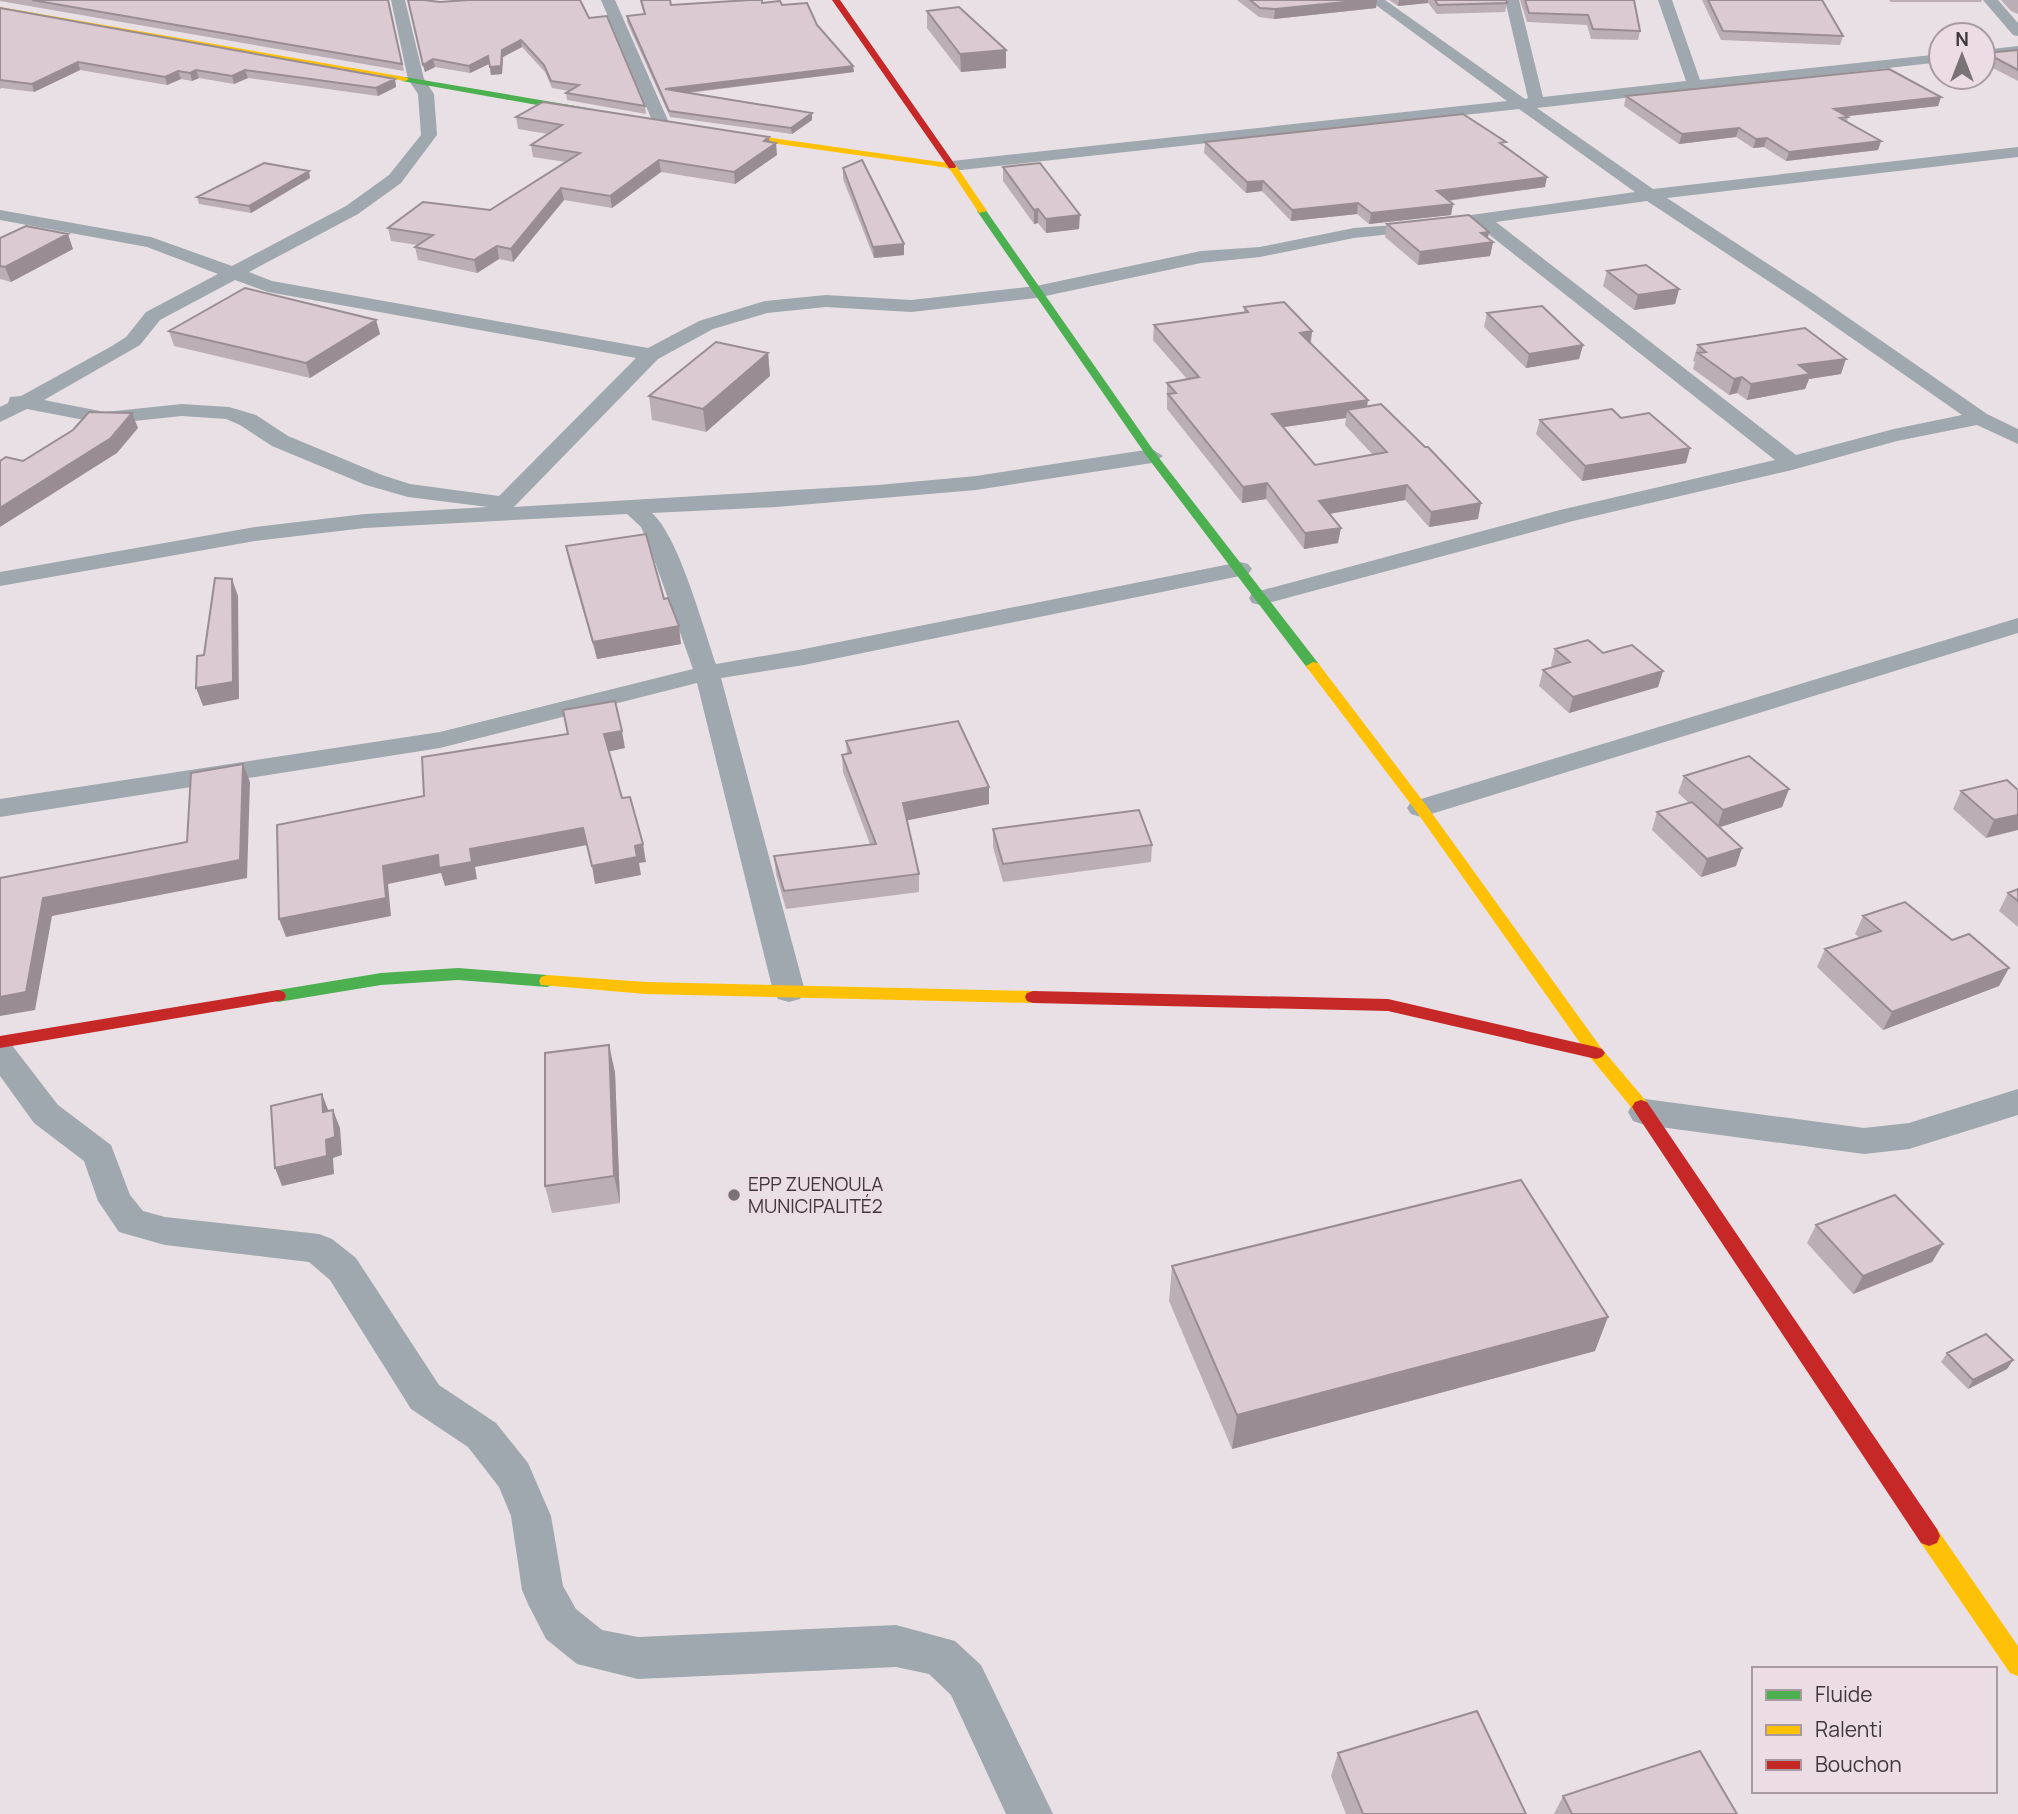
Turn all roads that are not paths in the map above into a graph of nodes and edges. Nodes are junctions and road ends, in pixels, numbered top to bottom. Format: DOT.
graph roads {
  1 [pos="398,0"];
  2 [pos="608,0"];
  3 [pos="836,0"];
  4 [pos="1376,0"];
  5 [pos="1512,0"];
  6 [pos="1665,0"];
  7 [pos="1990,0"];
  8 [pos="0,9"];
  9 [pos="2018,32"];
  10 [pos="2018,50"];
  11 [pos="1997,52"];
  12 [pos="1927,59"];
  13 [pos="416,79"];
  14 [pos="1693,83"];
  15 [pos="1517,103"];
  16 [pos="1537,103"];
  17 [pos="608,115"];
  18 [pos="662,125"];
  19 [pos="704,131"];
  20 [pos="2018,152"];
  21 [pos="952,166"];
  22 [pos="1650,195"];
  23 [pos="0,215"];
  24 [pos="1481,219"];
  25 [pos="233,274"];
  26 [pos="1036,292"];
  27 [pos="651,355"];
  28 [pos="0,397"];
  29 [pos="23,403"];
  30 [pos="0,416"];
  31 [pos="1980,418"];
  32 [pos="2018,438"];
  33 [pos="1152,456"];
  34 [pos="1792,463"];
  35 [pos="630,505"];
  36 [pos="499,508"];
  37 [pos="1240,569"];
  38 [pos="0,579"];
  39 [pos="1261,598"];
  40 [pos="2018,625"];
  41 [pos="707,673"];
  42 [pos="0,808"];
  43 [pos="1421,808"];
  44 [pos="789,991"];
  45 [pos="0,1042"];
  46 [pos="0,1052"];
  47 [pos="1596,1052"];
  48 [pos="2018,1102"];
  49 [pos="1645,1112"];
  50 [pos="2018,1665"];
  51 [pos="1030,1814"];
  1 -- 13 [label="street"];
  2 -- 18 [label="street"];
  3 -- 21 [label="street"];
  4 -- 15 [label="street"];
  5 -- 16 [label="street"];
  6 -- 14 [label="street"];
  7 -- 9 [label="street"];
  8 -- 13 [label="street"];
  10 -- 11 [label="street"];
  12 -- 14 [label="street"];
  13 -- 17 [label="street"];
  13 -- 25 [label="street"];
  14 -- 16 [label="street"];
  15 -- 16 [label="street"];
  15 -- 21 [label="street"];
  15 -- 22 [label="street"];
  19 -- 21 [label="street"];
  20 -- 22 [label="street"];
  21 -- 26 [label="street"];
  22 -- 24 [label="street"];
  22 -- 31 [label="street"];
  23 -- 25 [label="street"];
  24 -- 26 [label="street"];
  24 -- 34 [label="street"];
  25 -- 27 [label="street"];
  25 -- 29 [label="street"];
  26 -- 27 [label="street"];
  26 -- 33 [label="street"];
  27 -- 36 [label="street"];
  28 -- 29 [label="street"];
  29 -- 30 [label="street"];
  29 -- 36 [label="street"];
  31 -- 32 [label="street"];
  31 -- 34 [label="street"];
  33 -- 35 [label="street"];
  33 -- 37 [label="street"];
  34 -- 39 [label="street"];
  35 -- 36 [label="street"];
  35 -- 41 [label="street"];
  36 -- 38 [label="street"];
  37 -- 39 [label="street"];
  37 -- 41 [label="street"];
  39 -- 43 [label="street"];
  40 -- 43 [label="street"];
  41 -- 42 [label="street"];
  41 -- 44 [label="street"];
  43 -- 47 [label="street"];
  44 -- 45 [label="street"];
  44 -- 47 [label="street"];
  46 -- 51 [label="street"];
  47 -- 49 [label="street"];
  48 -- 49 [label="street"];
  49 -- 50 [label="street"];
}
